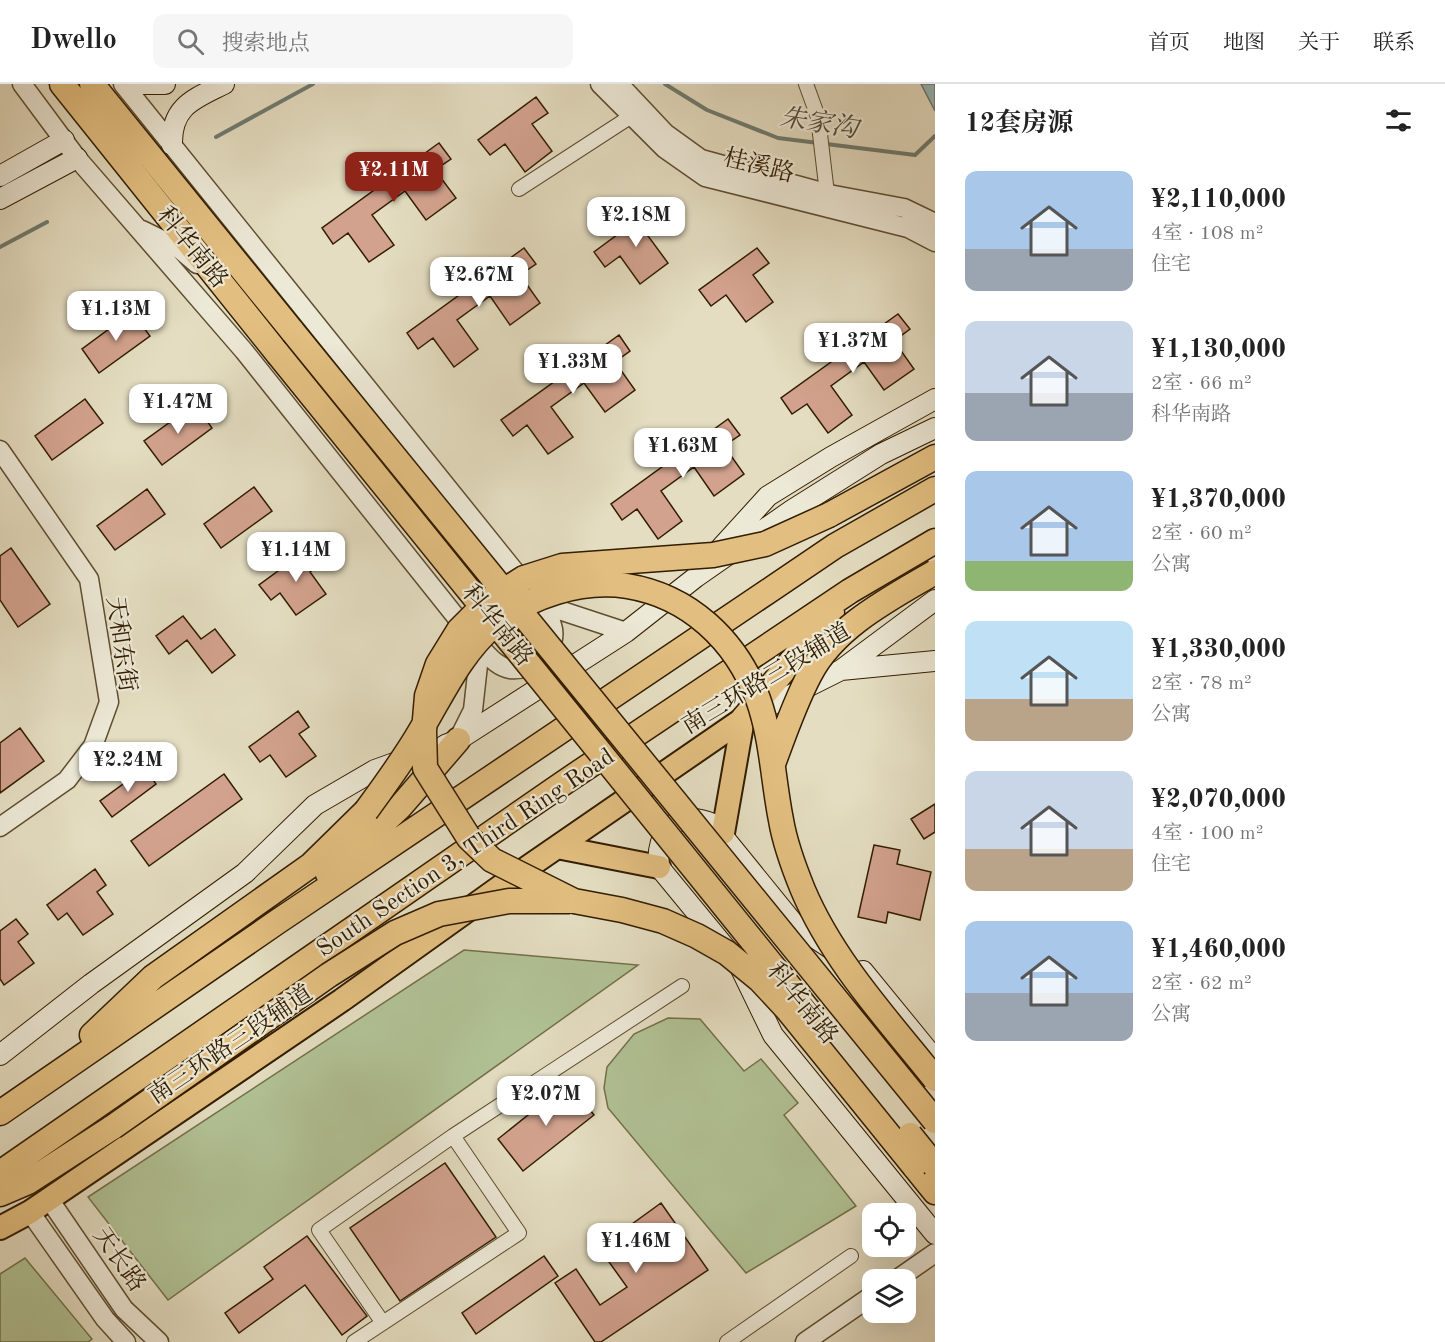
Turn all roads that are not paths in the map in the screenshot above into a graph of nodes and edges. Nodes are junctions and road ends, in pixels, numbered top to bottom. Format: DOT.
graph roads {
  1 [pos="22,84"];
  2 [pos="62,84"];
  3 [pos="92,84"];
  4 [pos="123,84"];
  5 [pos="137,84"];
  6 [pos="165,84"];
  7 [pos="224,84"];
  8 [pos="600,84"];
  9 [pos="619,84"];
  10 [pos="806,84"];
  11 [pos="630,117"];
  12 [pos="64,140"];
  13 [pos="172,145"];
  14 [pos="76,158"];
  15 [pos="0,176"];
  16 [pos="519,189"];
  17 [pos="214,197"];
  18 [pos="0,199"];
  19 [pos="828,201"];
  20 [pos="935,223"];
  21 [pos="135,227"];
  22 [pos="216,237"];
  23 [pos="935,242"];
  24 [pos="223,285"];
  25 [pos="935,399"];
  26 [pos="935,428"];
  27 [pos="0,450"];
  28 [pos="935,457"];
  29 [pos="935,489"];
  30 [pos="935,541"];
  31 [pos="935,572"];
  32 [pos="696,576"];
  33 [pos="850,591"];
  34 [pos="935,600"];
  35 [pos="541,604"];
  36 [pos="626,633"];
  37 [pos="480,647"];
  38 [pos="935,661"];
  39 [pos="841,670"];
  40 [pos="743,719"];
  41 [pos="458,740"];
  42 [pos="773,764"];
  43 [pos="0,827"];
  44 [pos="723,833"];
  45 [pos="557,847"];
  46 [pos="659,867"];
  47 [pos="574,901"];
  48 [pos="277,922"];
  49 [pos="682,986"];
  50 [pos="0,1055"];
  51 [pos="935,1059"];
  52 [pos="935,1079"];
  53 [pos="36,1088"];
  54 [pos="0,1113"];
  55 [pos="935,1121"];
  56 [pos="453,1136"];
  57 [pos="925,1166"];
  58 [pos="0,1173"];
  59 [pos="935,1192"];
  60 [pos="0,1194"];
  61 [pos="49,1199"];
  62 [pos="30,1212"];
  63 [pos="0,1228"];
  64 [pos="935,1234"];
  65 [pos="935,1253"];
  66 [pos="850,1256"];
  67 [pos="912,1269"];
  68 [pos="862,1303"];
  69 [pos="383,1323"];
  70 [pos="126,1342"];
  71 [pos="159,1342"];
  72 [pos="354,1342"];
  73 [pos="727,1342"];
  74 [pos="805,1342"];
  1 -- 12 [label="street"];
  2 -- 24 [label="highway, 科华南路"];
  3 -- 22 [label="highway, 科华南路"];
  4 -- 13 [label="street"];
  5 -- 6 [label="main road"];
  7 -- 13 [label="main road"];
  8 -- 11 [label="street, 桂溪路"];
  9 -- 19 [label="street, 桂溪路"];
  10 -- 19 [label="street"];
  11 -- 16 [label="street"];
  11 -- 19 [label="street, 桂溪路"];
  12 -- 14 [label="street"];
  12 -- 15 [label="main road"];
  13 -- 17 [label="street"];
  14 -- 18 [label="main road"];
  14 -- 21 [label="street"];
  17 -- 22 [label="street"];
  17 -- 35 [label="street"];
  19 -- 20 [label="street, 桂溪路"];
  19 -- 23 [label="street, 桂溪路"];
  21 -- 24 [label="street"];
  21 -- 37 [label="street"];
  22 -- 55 [label="highway, 科华南路, bridge"];
  24 -- 57 [label="highway, 科华南路, bridge"];
  25 -- 32 [label="main road"];
  26 -- 32 [label="main road"];
  27 -- 43 [label="street, 天和东街"];
  28 -- 47 [label="highway, bridge"];
  29 -- 48 [label="highway, South Section 3, Third Ring Road"];
  30 -- 33 [label="highway, South Section 3, Third Ring Road"];
  31 -- 42 [label="highway, bridge"];
  32 -- 36 [label="main road"];
  33 -- 40 [label="highway"];
  33 -- 58 [label="highway, South Section 3, Third Ring Road"];
  34 -- 39 [label="main road, 南三环路三段辅道"];
  35 -- 36 [label="street"];
  35 -- 37 [label="street"];
  36 -- 41 [label="main road"];
  37 -- 41 [label="street"];
  38 -- 39 [label="main road"];
  39 -- 40 [label="main road, 南三环路三段辅道"];
  40 -- 44 [label="main road"];
  40 -- 45 [label="main road, 南三环路三段辅道"];
  41 -- 48 [label="highway"];
  41 -- 50 [label="main road"];
  42 -- 52 [label="highway, bridge"];
  42 -- 53 [label="highway, bridge"];
  44 -- 46 [label="main road"];
  44 -- 51 [label="main road"];
  45 -- 46 [label="main road"];
  45 -- 61 [label="main road, 南三环路三段辅道"];
  46 -- 64 [label="main road"];
  47 -- 57 [label="highway, bridge"];
  47 -- 60 [label="highway, bridge"];
  48 -- 53 [label="highway, South Section 3, Third Ring Road"];
  49 -- 56 [label="street"];
  53 -- 54 [label="highway, South Section 3, Third Ring Road"];
  56 -- 69 [label="street"];
  56 -- 69 [label="street"];
  57 -- 59 [label="highway"];
  61 -- 62 [label="main road, 南三环路三段辅道"];
  61 -- 71 [label="street, 天长路"];
  62 -- 63 [label="main road, 南三环路三段辅道"];
  62 -- 70 [label="street, 天长路"];
  65 -- 67 [label="street"];
  66 -- 73 [label="street"];
  68 -- 74 [label="street"];
  69 -- 72 [label="street"];
}
